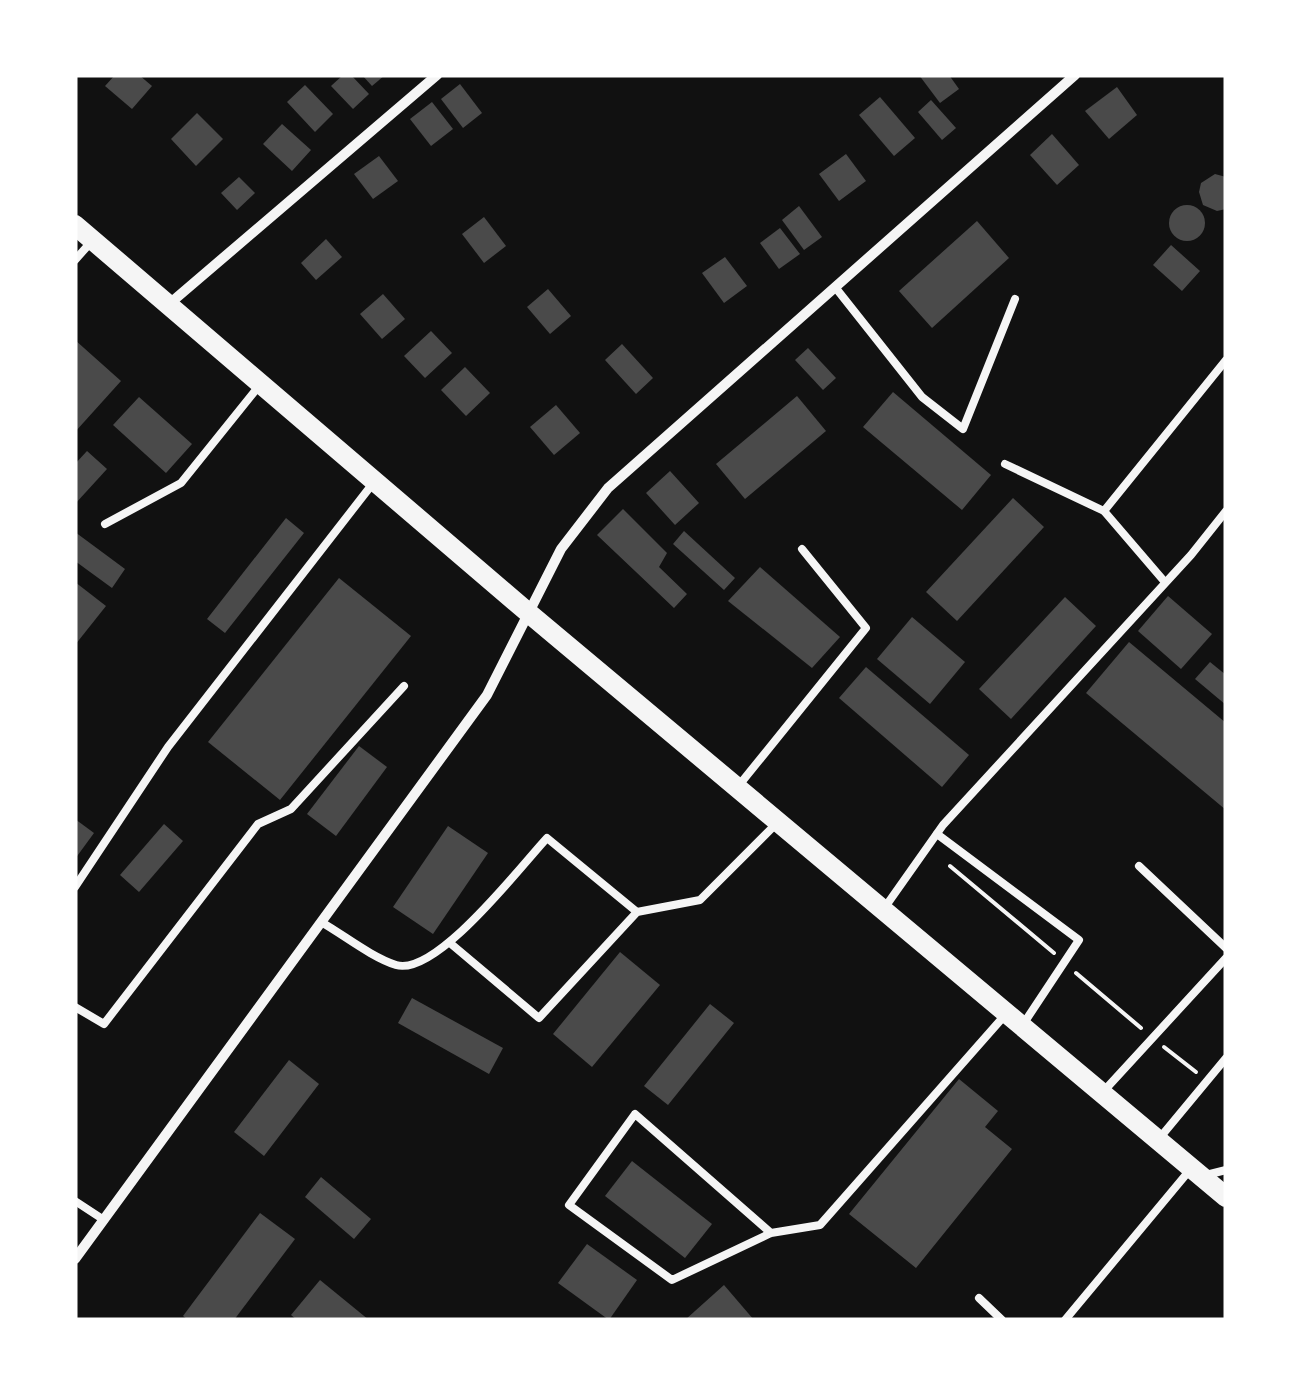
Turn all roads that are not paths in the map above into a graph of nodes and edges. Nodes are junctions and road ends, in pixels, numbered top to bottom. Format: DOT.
graph roads {
  1 [pos="437,75"];
  2 [pos="1075,75"];
  3 [pos="75,225"];
  4 [pos="92,241"];
  5 [pos="75,260"];
  6 [pos="835,287"];
  7 [pos="1015,299"];
  8 [pos="166,306"];
  9 [pos="1226,360"];
  10 [pos="260,386"];
  11 [pos="1005,464"];
  12 [pos="374,482"];
  13 [pos="1104,511"];
  14 [pos="1226,511"];
  15 [pos="105,524"];
  16 [pos="802,549"];
  17 [pos="1164,581"];
  18 [pos="530,615"];
  19 [pos="404,686"];
  20 [pos="737,788"];
  21 [pos="778,822"];
  22 [pos="937,834"];
  23 [pos="1139,866"];
  24 [pos="75,887"];
  25 [pos="883,910"];
  26 [pos="637,912"];
  27 [pos="321,922"];
  28 [pos="450,943"];
  29 [pos="1226,948"];
  30 [pos="1226,958"];
  31 [pos="75,1006"];
  32 [pos="1014,1020"];
  33 [pos="1226,1058"];
  34 [pos="1102,1093"];
  35 [pos="1158,1140"];
  36 [pos="1226,1170"];
  37 [pos="1196,1172"];
  38 [pos="1226,1197"];
  39 [pos="75,1201"];
  40 [pos="104,1220"];
  41 [pos="771,1232"];
  42 [pos="75,1260"];
  43 [pos="980,1298"];
  44 [pos="1002,1320"];
  45 [pos="1065,1320"];
  1 -- 8 [label="street"];
  2 -- 6 [label="street"];
  3 -- 4 [label="main road"];
  4 -- 5 [label="lane"];
  4 -- 8 [label="main road"];
  6 -- 7 [label="lane"];
  6 -- 18 [label="street"];
  8 -- 10 [label="main road"];
  9 -- 13 [label="lane"];
  10 -- 12 [label="main road"];
  10 -- 15 [label="lane"];
  11 -- 13 [label="lane"];
  12 -- 18 [label="main road"];
  12 -- 24 [label="lane"];
  13 -- 17 [label="lane"];
  14 -- 17 [label="lane"];
  16 -- 20 [label="lane"];
  17 -- 22 [label="lane"];
  18 -- 20 [label="main road"];
  18 -- 27 [label="street"];
  19 -- 31 [label="lane"];
  20 -- 21 [label="main road"];
  21 -- 25 [label="main road"];
  21 -- 26 [label="lane"];
  22 -- 25 [label="lane"];
  22 -- 32 [label="lane"];
  23 -- 29 [label="lane"];
  25 -- 32 [label="main road"];
  26 -- 28 [label="lane"];
  26 -- 28 [label="lane"];
  27 -- 28 [label="lane"];
  27 -- 40 [label="street"];
  30 -- 34 [label="lane"];
  32 -- 34 [label="main road"];
  32 -- 41 [label="lane"];
  33 -- 35 [label="lane"];
  34 -- 35 [label="main road"];
  35 -- 37 [label="main road"];
  36 -- 37 [label="lane"];
  37 -- 38 [label="main road"];
  37 -- 45 [label="lane"];
  39 -- 40 [label="lane"];
  40 -- 42 [label="street"];
  41 -- 41 [label="lane"];
  43 -- 44 [label="lane"];
}
